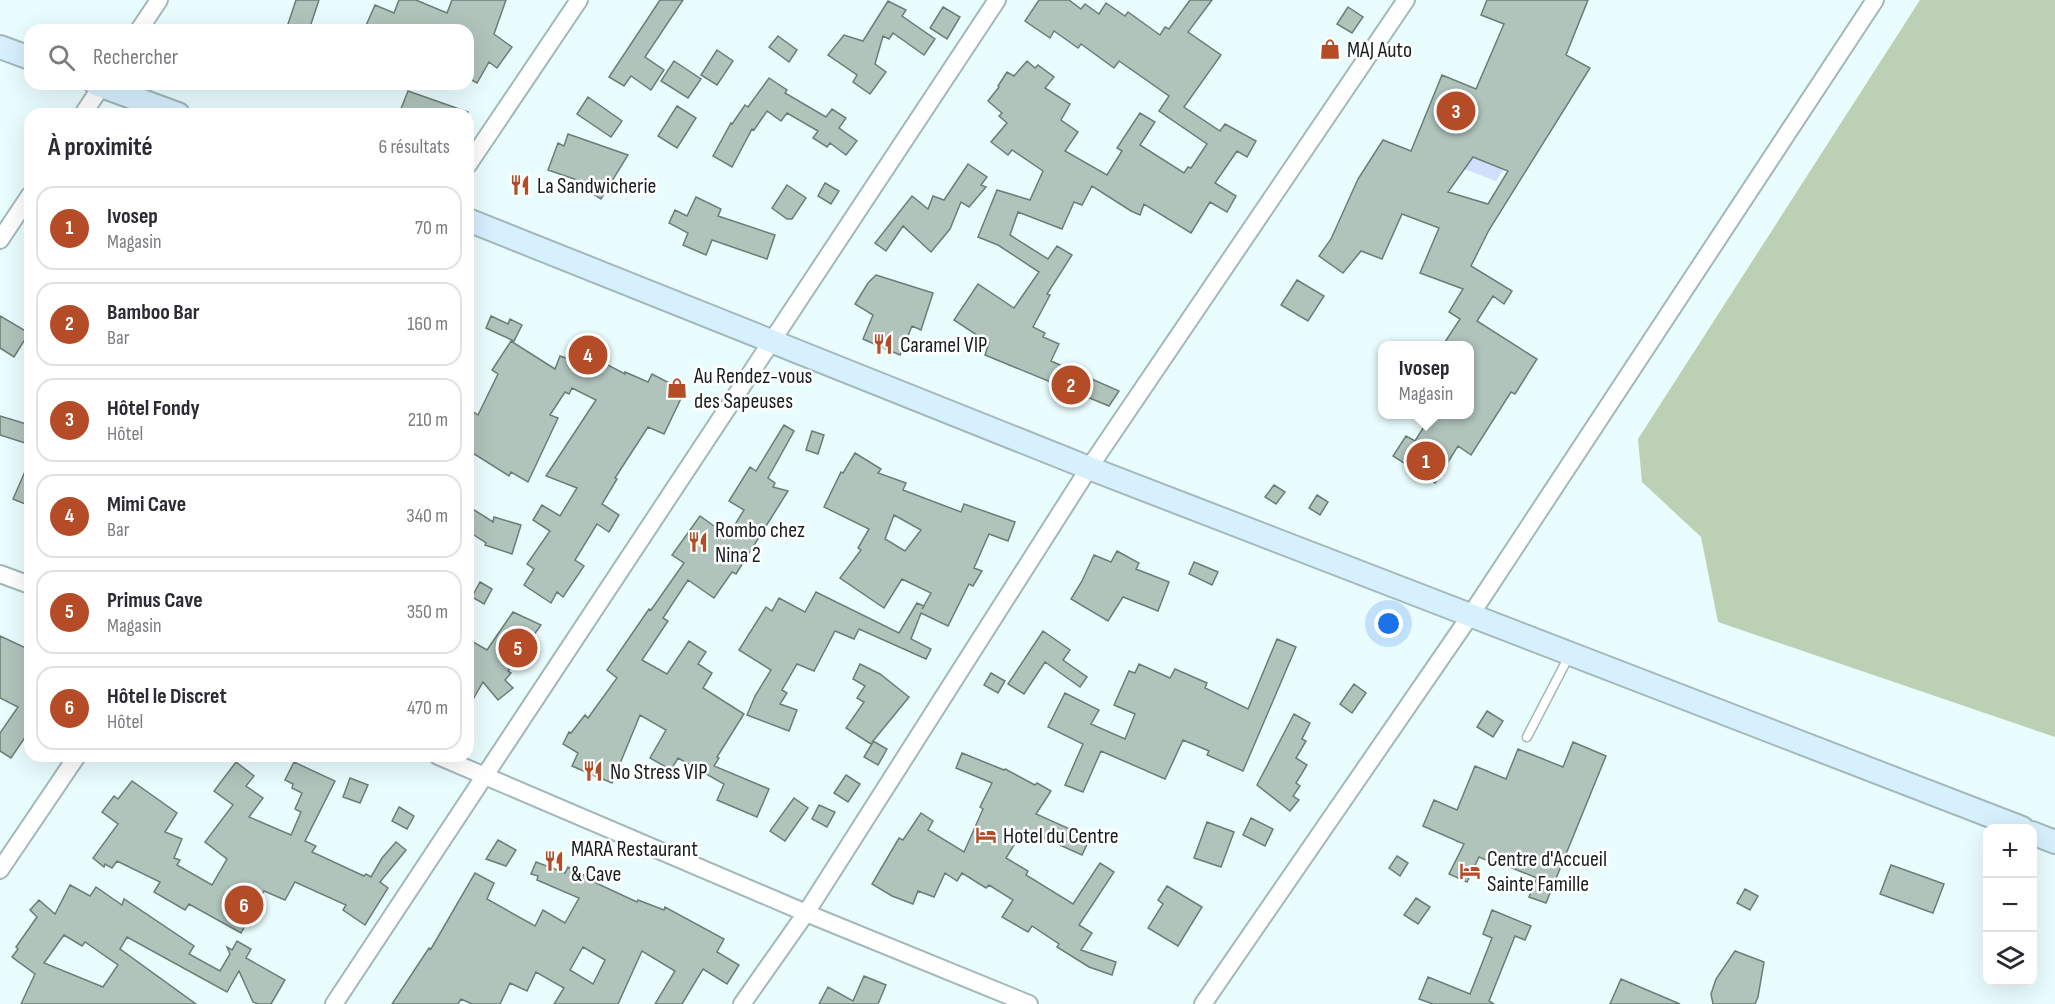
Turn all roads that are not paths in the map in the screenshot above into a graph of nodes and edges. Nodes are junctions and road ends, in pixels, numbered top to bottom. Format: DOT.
graph roads {
  1 [pos="159,0"];
  2 [pos="579,0"];
  3 [pos="997,0"];
  4 [pos="1406,0"];
  5 [pos="1875,0"];
  6 [pos="143,24"];
  7 [pos="0,47"];
  8 [pos="24,56"];
  9 [pos="97,90"];
  10 [pos="113,90"];
  11 [pos="87,108"];
  12 [pos="162,108"];
  13 [pos="474,156"];
  14 [pos="24,204"];
  15 [pos="474,222"];
  16 [pos="0,240"];
  17 [pos="772,342"];
  18 [pos="1089,468"];
  19 [pos="0,574"];
  20 [pos="24,583"];
  21 [pos="1470,616"];
  22 [pos="1570,653"];
  23 [pos="1527,737"];
  24 [pos="73,762"];
  25 [pos="451,762"];
  26 [pos="485,777"];
  27 [pos="2012,824"];
  28 [pos="2037,835"];
  29 [pos="2055,842"];
  30 [pos="0,870"];
  31 [pos="806,913"];
  32 [pos="334,1004"];
  33 [pos="742,1004"];
  34 [pos="1029,1004"];
  35 [pos="1203,1004"];
  1 -- 6 [label="street"];
  2 -- 13 [label="street"];
  3 -- 17 [label="street"];
  4 -- 18 [label="street"];
  5 -- 21 [label="street"];
  7 -- 8 [label="street"];
  9 -- 11 [label="street"];
  10 -- 12 [label="street"];
  14 -- 16 [label="street"];
  15 -- 17 [label="street"];
  17 -- 18 [label="street"];
  17 -- 26 [label="street"];
  18 -- 21 [label="street"];
  18 -- 31 [label="street"];
  19 -- 20 [label="street"];
  21 -- 22 [label="street"];
  21 -- 35 [label="street"];
  22 -- 23 [label="lane"];
  22 -- 27 [label="street"];
  24 -- 30 [label="street"];
  25 -- 26 [label="street"];
  26 -- 31 [label="street"];
  26 -- 32 [label="street"];
  28 -- 29 [label="street"];
  31 -- 33 [label="street"];
  31 -- 34 [label="street"];
}
